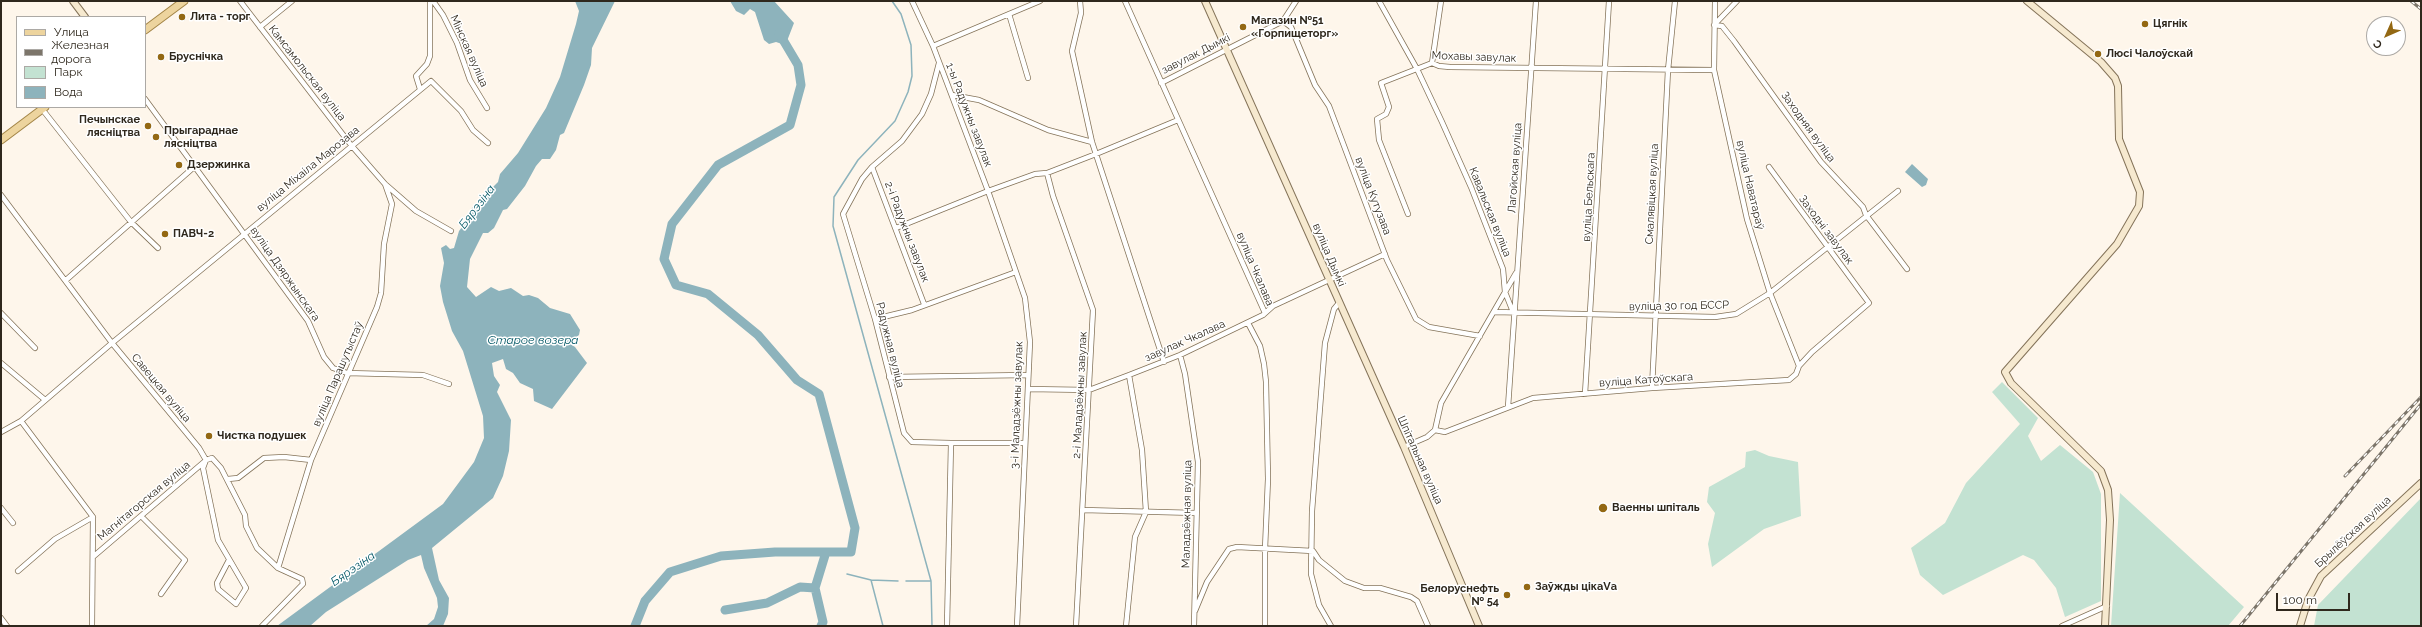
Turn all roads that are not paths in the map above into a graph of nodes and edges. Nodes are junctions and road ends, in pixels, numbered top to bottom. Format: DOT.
graph roads {
  1 [pos="73,1"];
  2 [pos="184,1"];
  3 [pos="240,1"];
  4 [pos="292,1"];
  5 [pos="430,1"];
  6 [pos="433,1"];
  7 [pos="912,1"];
  8 [pos="1040,1"];
  9 [pos="1080,1"];
  10 [pos="1125,1"];
  11 [pos="1205,1"];
  12 [pos="1296,1"];
  13 [pos="1379,1"];
  14 [pos="1441,1"];
  15 [pos="1536,1"];
  16 [pos="1609,1"];
  17 [pos="1674,1"];
  18 [pos="1715,1"];
  19 [pos="1737,1"];
  20 [pos="2027,1"];
  21 [pos="1009,14"];
  22 [pos="84,16"];
  23 [pos="1283,21"];
  24 [pos="1714,25"];
  25 [pos="260,26"];
  26 [pos="146,29"];
  27 [pos="933,46"];
  28 [pos="1227,48"];
  29 [pos="939,62"];
  30 [pos="1432,63"];
  31 [pos="1417,68"];
  32 [pos="1531,68"];
  33 [pos="1604,69"];
  34 [pos="1668,70"];
  35 [pos="1714,70"];
  36 [pos="1028,78"];
  37 [pos="1161,83"];
  38 [pos="420,89"];
  39 [pos="952,95"];
  40 [pos="146,100"];
  41 [pos="44,108"];
  42 [pos="488,108"];
  43 [pos="1178,120"];
  44 [pos="1,140"];
  45 [pos="1092,142"];
  46 [pos="488,143"];
  47 [pos="351,145"];
  48 [pos="1096,154"];
  49 [pos="194,167"];
  50 [pos="872,167"];
  51 [pos="1769,167"];
  52 [pos="1047,173"];
  53 [pos="384,184"];
  54 [pos="988,190"];
  55 [pos="1898,191"];
  56 [pos="1,195"];
  57 [pos="1408,214"];
  58 [pos="1866,215"];
  59 [pos="131,222"];
  60 [pos="896,228"];
  61 [pos="451,231"];
  62 [pos="244,234"];
  63 [pos="1827,247"];
  64 [pos="158,248"];
  65 [pos="1385,254"];
  66 [pos="1907,269"];
  67 [pos="1517,271"];
  68 [pos="1016,272"];
  69 [pos="66,280"];
  70 [pos="1329,280"];
  71 [pos="1505,292"];
  72 [pos="1770,292"];
  73 [pos="1339,303"];
  74 [pos="1869,303"];
  75 [pos="924,304"];
  76 [pos="1494,312"];
  77 [pos="1,313"];
  78 [pos="1265,313"];
  79 [pos="1514,313"];
  80 [pos="1590,315"];
  81 [pos="1655,316"];
  82 [pos="875,319"];
  83 [pos="1248,323"];
  84 [pos="1480,336"];
  85 [pos="112,343"];
  86 [pos="35,348"];
  87 [pos="1180,355"];
  88 [pos="1,362"];
  89 [pos="1164,362"];
  90 [pos="1799,366"];
  91 [pos="347,373"];
  92 [pos="1028,375"];
  93 [pos="1129,375"];
  94 [pos="888,377"];
  95 [pos="449,384"];
  96 [pos="1652,388"];
  97 [pos="1028,389"];
  98 [pos="1089,390"];
  99 [pos="1585,394"];
  100 [pos="44,399"];
  101 [pos="1508,407"];
  102 [pos="21,421"];
  103 [pos="1435,430"];
  104 [pos="1,432"];
  105 [pos="1025,442"];
  106 [pos="951,443"];
  107 [pos="1404,447"];
  108 [pos="206,460"];
  109 [pos="311,460"];
  110 [pos="228,479"];
  111 [pos="2421,483"];
  112 [pos="1,508"];
  113 [pos="1083,510"];
  114 [pos="1146,512"];
  115 [pos="1196,513"];
  116 [pos="142,516"];
  117 [pos="93,517"];
  118 [pos="13,523"];
  119 [pos="1265,549"];
  120 [pos="1313,551"];
  121 [pos="94,556"];
  122 [pos="229,560"];
  123 [pos="278,568"];
  124 [pos="18,571"];
  125 [pos="161,594"];
  126 [pos="2107,606"];
  127 [pos="1195,611"];
  128 [pos="1,618"];
  129 [pos="7,626"];
  130 [pos="92,626"];
  131 [pos="262,626"];
  132 [pos="947,626"];
  133 [pos="1017,626"];
  134 [pos="1076,626"];
  135 [pos="1126,626"];
  136 [pos="1194,626"];
  137 [pos="1265,626"];
  138 [pos="1331,626"];
  139 [pos="1428,626"];
  140 [pos="1479,626"];
  141 [pos="2062,626"];
  142 [pos="2105,626"];
  143 [pos="2300,626"];
  1 -- 22 [label="street"];
  2 -- 26 [label="main road"];
  3 -- 25 [label="street, Камсамольская вуліца"];
  4 -- 25 [label="street"];
  5 -- 38 [label="street"];
  6 -- 42 [label="street, Мінская вуліца"];
  7 -- 27 [label="street, 1-ы Радужны завулак"];
  8 -- 21 [label="street"];
  9 -- 45 [label="street"];
  10 -- 37 [label="street, вуліца Чкалава"];
  11 -- 28 [label="street, вуліца Дымкі"];
  12 -- 23 [label="street"];
  13 -- 31 [label="street, Кавальская вуліца"];
  14 -- 30 [label="street"];
  15 -- 32 [label="street, Лагойская вуліца"];
  16 -- 33 [label="street, вуліца Бельскага"];
  17 -- 34 [label="street, Смалявіцкая вуліца"];
  18 -- 24 [label="street, вуліца Наватараў"];
  19 -- 24 [label="street"];
  20 -- 126 [label="street"];
  21 -- 27 [label="street"];
  21 -- 36 [label="street"];
  23 -- 28 [label="street, завулак Дымкі"];
  23 -- 65 [label="street, вуліца Кутузава"];
  24 -- 35 [label="street, вуліца Наватараў"];
  24 -- 58 [label="street, Заходняя вуліца"];
  25 -- 47 [label="street, Камсамольская вуліца"];
  27 -- 29 [label="street, 1-ы Радужны завулак"];
  28 -- 37 [label="street, завулак Дымкі"];
  28 -- 70 [label="street, вуліца Дымкі"];
  29 -- 39 [label="street, 1-ы Радужны завулак"];
  29 -- 50 [label="street, Радужная вуліца"];
  30 -- 31 [label="street, Мохавы завулак"];
  30 -- 32 [label="street, Мохавы завулак"];
  31 -- 57 [label="street, Мохавы завулак"];
  31 -- 71 [label="street, Кавальская вуліца"];
  32 -- 33 [label="street, Мохавы завулак"];
  32 -- 67 [label="street, Лагойская вуліца"];
  33 -- 34 [label="street, Мохавы завулак"];
  33 -- 80 [label="street, вуліца Бельскага"];
  34 -- 35 [label="street, Мохавы завулак"];
  34 -- 81 [label="street, Смалявіцкая вуліца"];
  35 -- 72 [label="street, вуліца Наватараў"];
  37 -- 43 [label="street, вуліца Чкалава"];
  38 -- 46 [label="street, вуліца Міхаіла Марозава"];
  38 -- 47 [label="street, вуліца Міхаіла Марозава"];
  39 -- 45 [label="street"];
  39 -- 54 [label="street, 1-ы Радужны завулак"];
  40 -- 49 [label="street, вуліца Дзяржынскага"];
  41 -- 44 [label="main road"];
  41 -- 59 [label="street"];
  43 -- 48 [label="street"];
  43 -- 78 [label="street, вуліца Чкалава"];
  45 -- 48 [label="street"];
  47 -- 53 [label="street, Камсамольская вуліца"];
  47 -- 62 [label="street, вуліца Міхаіла Марозава"];
  48 -- 52 [label="street"];
  48 -- 89 [label="street"];
  49 -- 59 [label="street"];
  49 -- 62 [label="street, вуліца Дзяржынскага"];
  50 -- 60 [label="street, 2-і Радужны завулак"];
  50 -- 82 [label="street, Радужная вуліца"];
  51 -- 63 [label="street, Заходні завулак"];
  52 -- 54 [label="street"];
  52 -- 98 [label="street, 2-і Маладзёжны завулак"];
  53 -- 61 [label="street, Камсамольская вуліца"];
  53 -- 91 [label="street, вуліца Парашутыстаў"];
  54 -- 60 [label="street"];
  54 -- 68 [label="street, 3-і Маладзёжны завулак"];
  55 -- 58 [label="street, вуліца 30 год БССР"];
  56 -- 69 [label="street, Савецкая вуліца"];
  58 -- 63 [label="street, вуліца 30 год БССР"];
  58 -- 66 [label="street, Заходняя вуліца"];
  59 -- 64 [label="street"];
  59 -- 69 [label="street"];
  60 -- 75 [label="street, 2-і Радужны завулак"];
  62 -- 85 [label="street, вуліца Міхаіла Марозава"];
  62 -- 91 [label="street, вуліца Дзяржынскага"];
  63 -- 72 [label="street, вуліца 30 год БССР"];
  63 -- 74 [label="street, Заходні завулак"];
  65 -- 70 [label="street"];
  65 -- 84 [label="street, вуліца Кутузава"];
  67 -- 71 [label="street"];
  67 -- 79 [label="street, Лагойская вуліца"];
  68 -- 75 [label="street"];
  68 -- 92 [label="street, 3-і Маладзёжны завулак"];
  69 -- 85 [label="street, Савецкая вуліца"];
  70 -- 73 [label="street, вуліца Дымкі"];
  70 -- 78 [label="street"];
  71 -- 76 [label="street"];
  71 -- 79 [label="street, Кавальская вуліца"];
  72 -- 81 [label="street, вуліца 30 год БССР"];
  72 -- 90 [label="street, вуліца Наватараў"];
  73 -- 107 [label="street, Шпітальная вуліца"];
  73 -- 120 [label="street, вуліца Дымкі"];
  74 -- 90 [label="street, вуліца Катоўскага"];
  75 -- 82 [label="street"];
  76 -- 79 [label="street, вуліца 30 год БССР"];
  76 -- 84 [label="street"];
  77 -- 86 [label="street"];
  78 -- 83 [label="street, вуліца Чкалава"];
  79 -- 80 [label="street, вуліца 30 год БССР"];
  79 -- 101 [label="street, Лагойская вуліца"];
  80 -- 81 [label="street, вуліца 30 год БССР"];
  80 -- 99 [label="street, вуліца Бельскага"];
  81 -- 96 [label="street, Смалявіцкая вуліца"];
  82 -- 94 [label="street, Радужная вуліца"];
  83 -- 87 [label="street, завулак Чкалава"];
  83 -- 119 [label="street"];
  84 -- 103 [label="street"];
  85 -- 100 [label="street, вуліца Міхаіла Марозава"];
  85 -- 108 [label="street, Савецкая вуліца"];
  87 -- 89 [label="street, завулак Чкалава"];
  87 -- 115 [label="street, Маладзёжная вуліца"];
  88 -- 100 [label="street"];
  89 -- 93 [label="street, завулак Чкалава"];
  90 -- 96 [label="street, вуліца Катоўскага"];
  91 -- 95 [label="street, вуліца Дзяржынскага"];
  91 -- 109 [label="street, вуліца Парашутыстаў"];
  92 -- 94 [label="street"];
  92 -- 97 [label="street, 3-і Маладзёжны завулак"];
  93 -- 98 [label="street, завулак Чкалава"];
  93 -- 114 [label="street"];
  94 -- 106 [label="street, Радужная вуліца"];
  96 -- 99 [label="street, вуліца Катоўскага"];
  97 -- 98 [label="street"];
  97 -- 105 [label="street, 3-і Маладзёжны завулак"];
  98 -- 113 [label="street, 2-і Маладзёжны завулак"];
  99 -- 101 [label="street, вуліца Катоўскага"];
  100 -- 102 [label="street, вуліца Міхаіла Марозава"];
  101 -- 103 [label="street, вуліца Катоўскага"];
  102 -- 104 [label="street, вуліца Міхаіла Марозава"];
  102 -- 117 [label="street"];
  103 -- 107 [label="street, вуліца Катоўскага"];
  105 -- 106 [label="street, Радужная вуліца"];
  105 -- 133 [label="street, 3-і Маладзёжны завулак"];
  106 -- 132 [label="street"];
  107 -- 140 [label="street, Шпітальная вуліца"];
  108 -- 110 [label="street, Савецкая вуліца"];
  108 -- 116 [label="street, Магнітагорская вуліца"];
  108 -- 122 [label="street"];
  109 -- 110 [label="street"];
  109 -- 123 [label="street, вуліца Парашутыстаў"];
  110 -- 123 [label="street, Савецкая вуліца"];
  111 -- 143 [label="street, Брылёўская вуліца"];
  112 -- 118 [label="street"];
  113 -- 114 [label="street"];
  113 -- 134 [label="street, 2-і Маладзёжны завулак"];
  114 -- 115 [label="street"];
  114 -- 135 [label="street"];
  115 -- 127 [label="street, Маладзёжная вуліца"];
  116 -- 121 [label="street, Магнітагорская вуліца"];
  116 -- 125 [label="street"];
  117 -- 121 [label="street"];
  117 -- 124 [label="street"];
  119 -- 120 [label="street"];
  119 -- 127 [label="street"];
  119 -- 137 [label="street"];
  120 -- 138 [label="street, вуліца Дымкі"];
  120 -- 139 [label="street"];
  121 -- 130 [label="street"];
  122 -- 122 [label="street"];
  123 -- 131 [label="street, Савецкая вуліца"];
  126 -- 141 [label="street"];
  126 -- 142 [label="street"];
  127 -- 136 [label="street, Маладзёжная вуліца"];
  128 -- 129 [label="street"];
}
